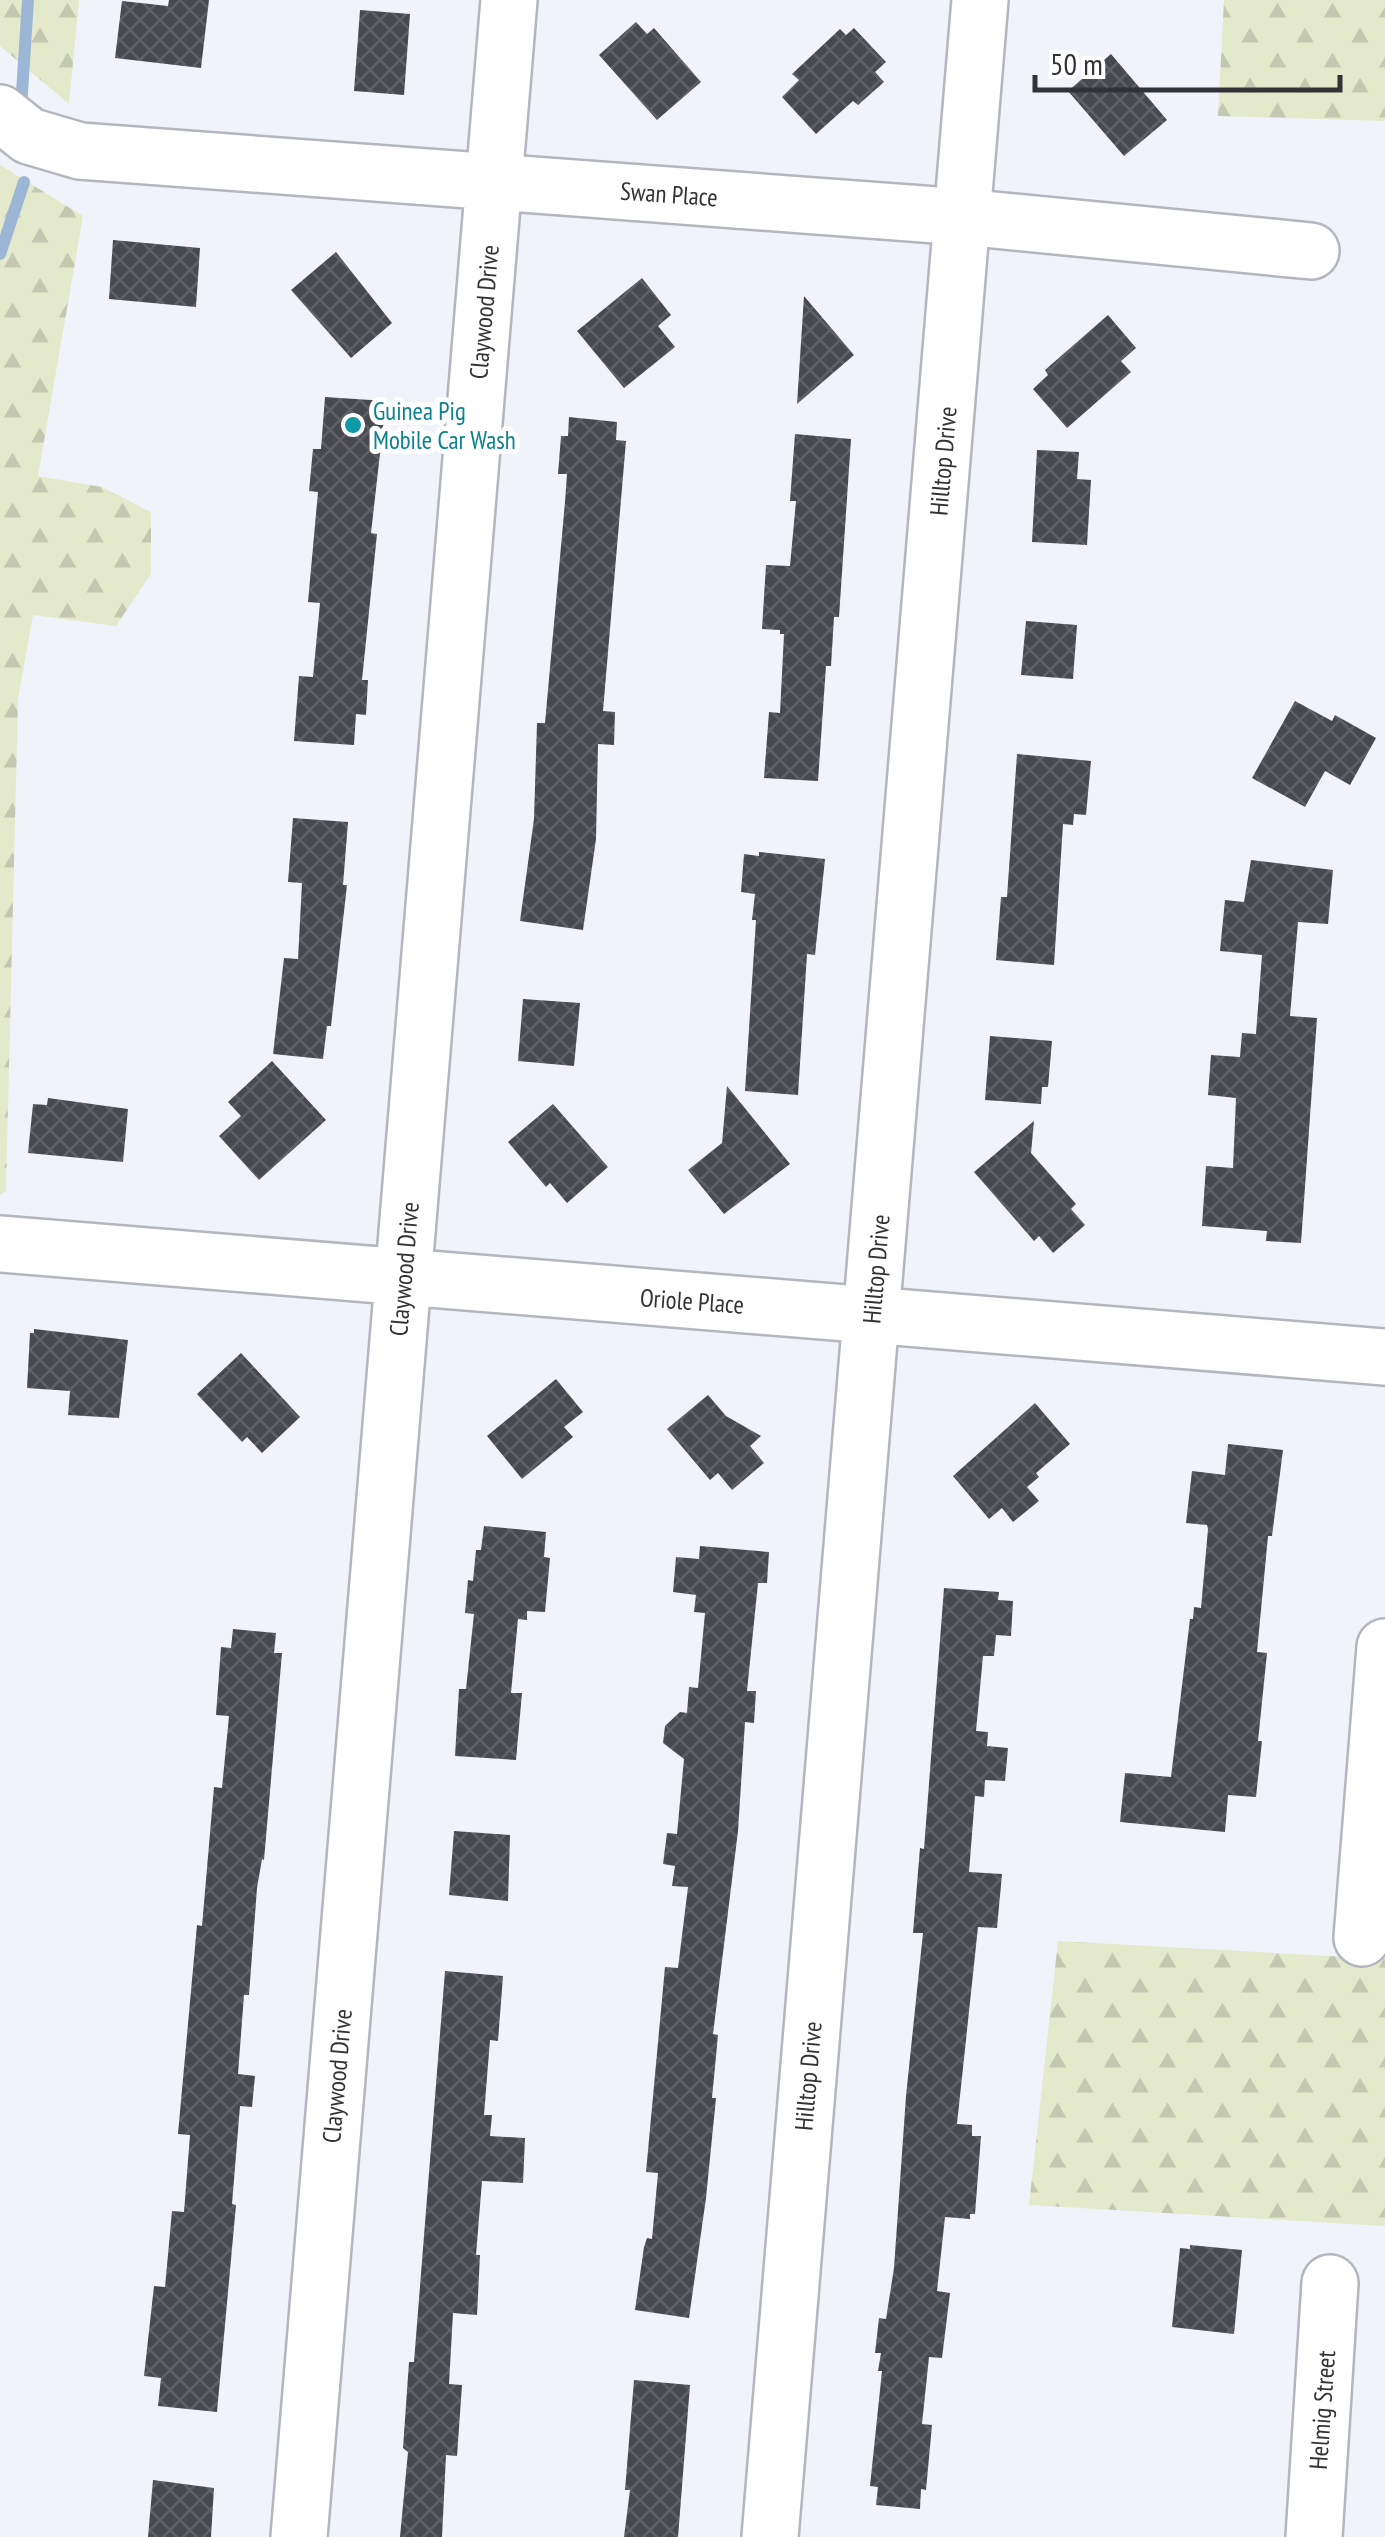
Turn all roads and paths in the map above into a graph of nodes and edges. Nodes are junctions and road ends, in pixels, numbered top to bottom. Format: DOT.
graph roads {
  1 [pos="509,0"];
  2 [pos="980,0"];
  3 [pos="14,124"];
  4 [pos="494,180"];
  5 [pos="963,217"];
  6 [pos="1311,250"];
  7 [pos="0,1244"];
  8 [pos="404,1279"];
  9 [pos="872,1315"];
  10 [pos="1385,1357"];
  11 [pos="1385,1647"];
  12 [pos="1362,1938"];
  13 [pos="1330,2283"];
  14 [pos="299,2537"];
  15 [pos="770,2537"];
  16 [pos="1314,2537"];
  1 -- 4 [label="street, Claywood Drive"];
  2 -- 5 [label="street, Hilltop Drive"];
  3 -- 4 [label="street, Swan Place"];
  4 -- 5 [label="street, Swan Place"];
  4 -- 8 [label="street, Claywood Drive"];
  5 -- 6 [label="street, Swan Place"];
  5 -- 9 [label="street, Hilltop Drive"];
  7 -- 8 [label="street, Oriole Place"];
  8 -- 9 [label="street, Oriole Place"];
  8 -- 14 [label="street, Claywood Drive"];
  9 -- 10 [label="street, Oriole Place"];
  9 -- 15 [label="street, Hilltop Drive"];
  11 -- 12 [label="street"];
  13 -- 16 [label="street, Helmig Street"];
}
